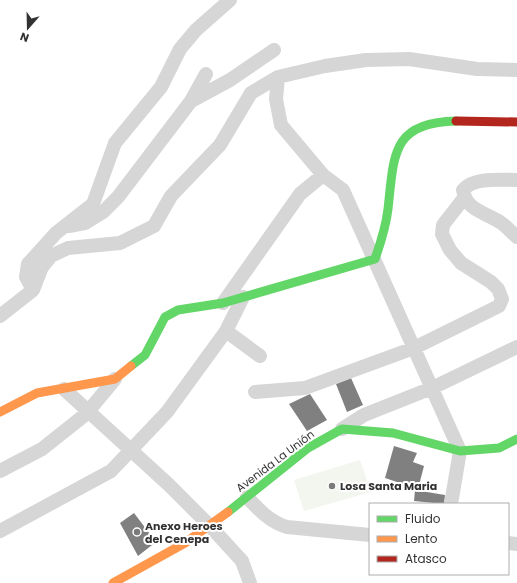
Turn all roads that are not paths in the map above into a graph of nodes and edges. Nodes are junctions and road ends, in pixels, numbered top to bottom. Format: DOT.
graph roads {
  1 [pos="230,0"];
  2 [pos="274,50"];
  3 [pos="517,70"];
  4 [pos="206,74"];
  5 [pos="278,77"];
  6 [pos="191,101"];
  7 [pos="517,122"];
  8 [pos="322,175"];
  9 [pos="517,180"];
  10 [pos="464,198"];
  11 [pos="64,226"];
  12 [pos="517,237"];
  13 [pos="375,259"];
  14 [pos="33,290"];
  15 [pos="243,297"];
  16 [pos="223,303"];
  17 [pos="0,316"];
  18 [pos="226,331"];
  19 [pos="414,348"];
  20 [pos="517,348"];
  21 [pos="260,356"];
  22 [pos="115,379"];
  23 [pos="432,388"];
  24 [pos="64,389"];
  25 [pos="255,392"];
  26 [pos="89,411"];
  27 [pos="0,412"];
  28 [pos="342,429"];
  29 [pos="517,439"];
  30 [pos="499,448"];
  31 [pos="130,450"];
  32 [pos="517,450"];
  33 [pos="460,451"];
  34 [pos="0,471"];
  35 [pos="246,497"];
  36 [pos="451,503"];
  37 [pos="210,526"];
  38 [pos="0,531"];
  39 [pos="369,535"];
  40 [pos="113,583"];
  41 [pos="250,583"];
  1 -- 11 [label="street"];
  2 -- 6 [label="street"];
  3 -- 5 [label="street"];
  4 -- 6 [label="street"];
  5 -- 8 [label="street"];
  5 -- 14 [label="street"];
  6 -- 11 [label="street"];
  7 -- 13 [label="street"];
  8 -- 13 [label="street"];
  8 -- 16 [label="street"];
  9 -- 10 [label="street"];
  10 -- 12 [label="street"];
  10 -- 19 [label="street"];
  11 -- 14 [label="street"];
  13 -- 15 [label="street"];
  13 -- 19 [label="street"];
  14 -- 17 [label="street"];
  15 -- 16 [label="street"];
  15 -- 18 [label="street"];
  16 -- 22 [label="street"];
  18 -- 21 [label="street"];
  18 -- 31 [label="street"];
  19 -- 23 [label="street"];
  19 -- 25 [label="street"];
  20 -- 23 [label="street"];
  22 -- 24 [label="street"];
  22 -- 26 [label="street"];
  23 -- 28 [label="street"];
  23 -- 33 [label="street"];
  24 -- 26 [label="street"];
  24 -- 27 [label="street"];
  26 -- 31 [label="street"];
  26 -- 34 [label="street"];
  28 -- 33 [label="street"];
  28 -- 35 [label="street, Avenida La Unión"];
  29 -- 30 [label="street"];
  30 -- 32 [label="street"];
  30 -- 33 [label="street"];
  31 -- 37 [label="street"];
  31 -- 38 [label="street"];
  33 -- 36 [label="street"];
  35 -- 37 [label="street, Avenida La Unión"];
  35 -- 39 [label="street"];
  37 -- 40 [label="street, Avenida La Unión"];
  37 -- 41 [label="street"];
}
